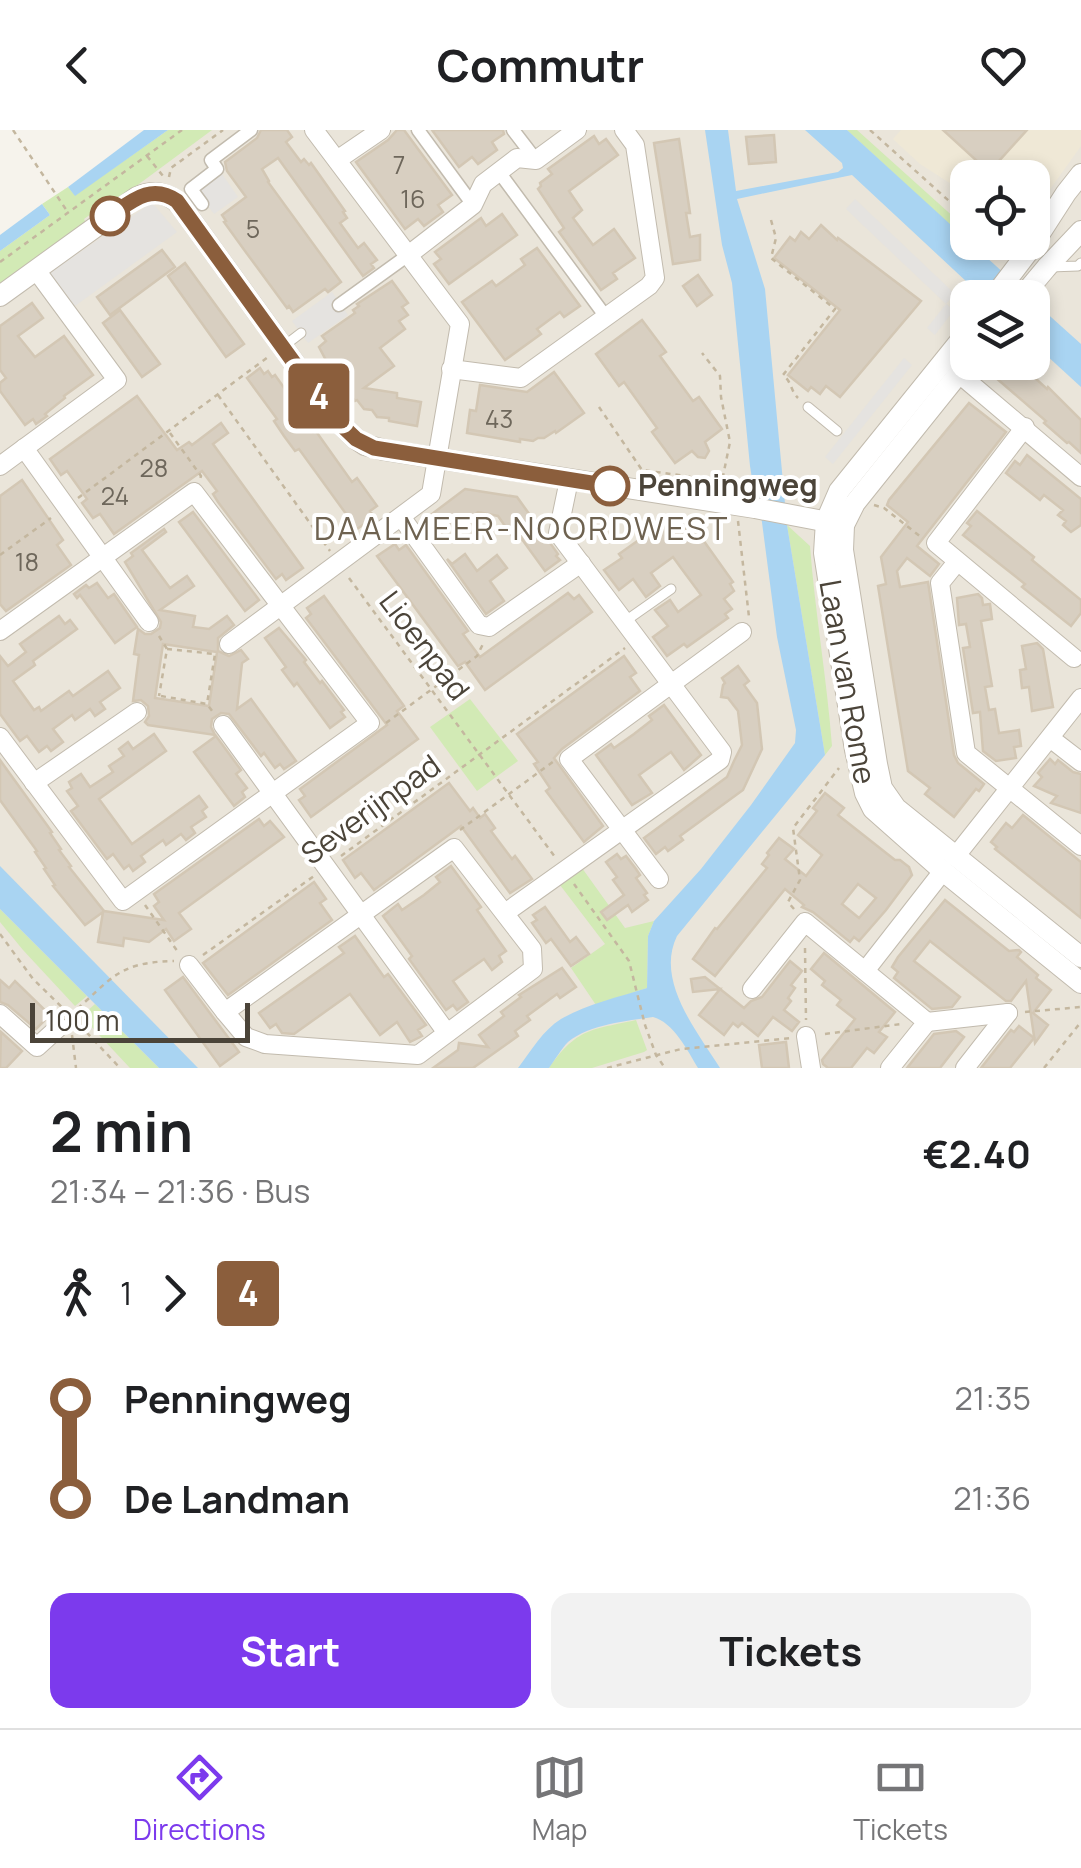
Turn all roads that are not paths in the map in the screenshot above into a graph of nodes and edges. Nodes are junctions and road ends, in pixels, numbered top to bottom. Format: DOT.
graph roads {
  1 [pos="251,130"];
  2 [pos="314,130"];
  3 [pos="381,130"];
  4 [pos="418,130"];
  5 [pos="514,130"];
  6 [pos="578,130"];
  7 [pos="624,130"];
  8 [pos="336,160"];
  9 [pos="536,160"];
  10 [pos="498,172"];
  11 [pos="1081,174"];
  12 [pos="202,204"];
  13 [pos="474,206"];
  14 [pos="1081,232"];
  15 [pos="407,256"];
  16 [pos="1081,262"];
  17 [pos="1047,267"];
  18 [pos="36,270"];
  19 [pos="1007,280"];
  20 [pos="1036,280"];
  21 [pos="0,296"];
  22 [pos="339,305"];
  23 [pos="606,317"];
  24 [pos="301,333"];
  25 [pos="284,346"];
  26 [pos="451,368"];
  27 [pos="950,371"];
  28 [pos="950,373"];
  29 [pos="972,380"];
  30 [pos="808,407"];
  31 [pos="1025,428"];
  32 [pos="837,430"];
  33 [pos="24,448"];
  34 [pos="437,460"];
  35 [pos="0,466"];
  36 [pos="1081,476"];
  37 [pos="569,480"];
  38 [pos="402,518"];
  39 [pos="835,523"];
  40 [pos="102,558"];
  41 [pos="957,562"];
  42 [pos="580,564"];
  43 [pos="671,589"];
  44 [pos="281,606"];
  45 [pos="149,622"];
  46 [pos="624,622"];
  47 [pos="0,631"];
  48 [pos="742,632"];
  49 [pos="229,644"];
  50 [pos="1079,657"];
  51 [pos="670,685"];
  52 [pos="1081,698"];
  53 [pos="137,712"];
  54 [pos="223,725"];
  55 [pos="0,737"];
  56 [pos="1050,738"];
  57 [pos="1081,762"];
  58 [pos="34,783"];
  59 [pos="1009,788"];
  60 [pos="273,794"];
  61 [pos="622,830"];
  62 [pos="1081,846"];
  63 [pos="949,864"];
  64 [pos="658,879"];
  65 [pos="505,913"];
  66 [pos="361,914"];
  67 [pos="1081,958"];
  68 [pos="187,964"];
  69 [pos="865,971"];
  70 [pos="1081,982"];
  71 [pos="752,988"];
  72 [pos="225,1012"];
  73 [pos="0,1014"];
  74 [pos="64,1021"];
  75 [pos="928,1022"];
  76 [pos="447,1033"];
  77 [pos="806,1036"];
  78 [pos="811,1068"];
  79 [pos="890,1068"];
  80 [pos="965,1068"];
  1 -- 12 [label="street"];
  2 -- 8 [label="street"];
  3 -- 8 [label="street"];
  4 -- 13 [label="street"];
  5 -- 9 [label="street"];
  6 -- 9 [label="street"];
  7 -- 23 [label="street"];
  8 -- 15 [label="street"];
  9 -- 10 [label="street"];
  10 -- 13 [label="street"];
  10 -- 23 [label="street"];
  11 -- 19 [label="street, bridge"];
  13 -- 15 [label="street"];
  14 -- 17 [label="street"];
  15 -- 22 [label="street"];
  15 -- 26 [label="street"];
  16 -- 17 [label="lane"];
  17 -- 20 [label="street, bridge"];
  18 -- 21 [label="street"];
  18 -- 25 [label="street"];
  18 -- 33 [label="street"];
  23 -- 26 [label="street"];
  24 -- 25 [label="lane"];
  25 -- 34 [label="street"];
  26 -- 34 [label="street"];
  27 -- 39 [label="street"];
  28 -- 39 [label="street"];
  29 -- 31 [label="street"];
  30 -- 32 [label="lane"];
  31 -- 36 [label="street"];
  31 -- 41 [label="street"];
  33 -- 35 [label="street"];
  33 -- 40 [label="street"];
  34 -- 37 [label="street"];
  34 -- 38 [label="street"];
  37 -- 39 [label="street"];
  37 -- 42 [label="street"];
  38 -- 42 [label="street"];
  38 -- 44 [label="street"];
  39 -- 63 [label="street, Laan van Rome"];
  39 -- 63 [label="street, Laan van Rome"];
  40 -- 44 [label="street"];
  40 -- 45 [label="street"];
  40 -- 47 [label="street"];
  41 -- 50 [label="street"];
  41 -- 59 [label="street"];
  42 -- 46 [label="street"];
  43 -- 46 [label="lane"];
  44 -- 49 [label="street"];
  44 -- 60 [label="street"];
  46 -- 51 [label="street"];
  48 -- 51 [label="street"];
  51 -- 61 [label="street"];
  51 -- 61 [label="street"];
  52 -- 56 [label="street"];
  53 -- 58 [label="street"];
  54 -- 60 [label="street"];
  55 -- 58 [label="street"];
  56 -- 57 [label="street"];
  56 -- 59 [label="street"];
  58 -- 60 [label="street"];
  59 -- 62 [label="street"];
  59 -- 63 [label="street"];
  60 -- 66 [label="street"];
  61 -- 64 [label="street"];
  61 -- 65 [label="street"];
  63 -- 67 [label="street, Laan van Rome"];
  63 -- 69 [label="street"];
  63 -- 70 [label="street, Laan van Rome"];
  65 -- 66 [label="street"];
  65 -- 76 [label="street"];
  66 -- 72 [label="street"];
  66 -- 76 [label="street"];
  68 -- 72 [label="street"];
  69 -- 71 [label="street"];
  69 -- 75 [label="street"];
  72 -- 76 [label="street"];
  73 -- 74 [label="street"];
  75 -- 79 [label="street"];
  75 -- 80 [label="street"];
  77 -- 78 [label="street"];
}
